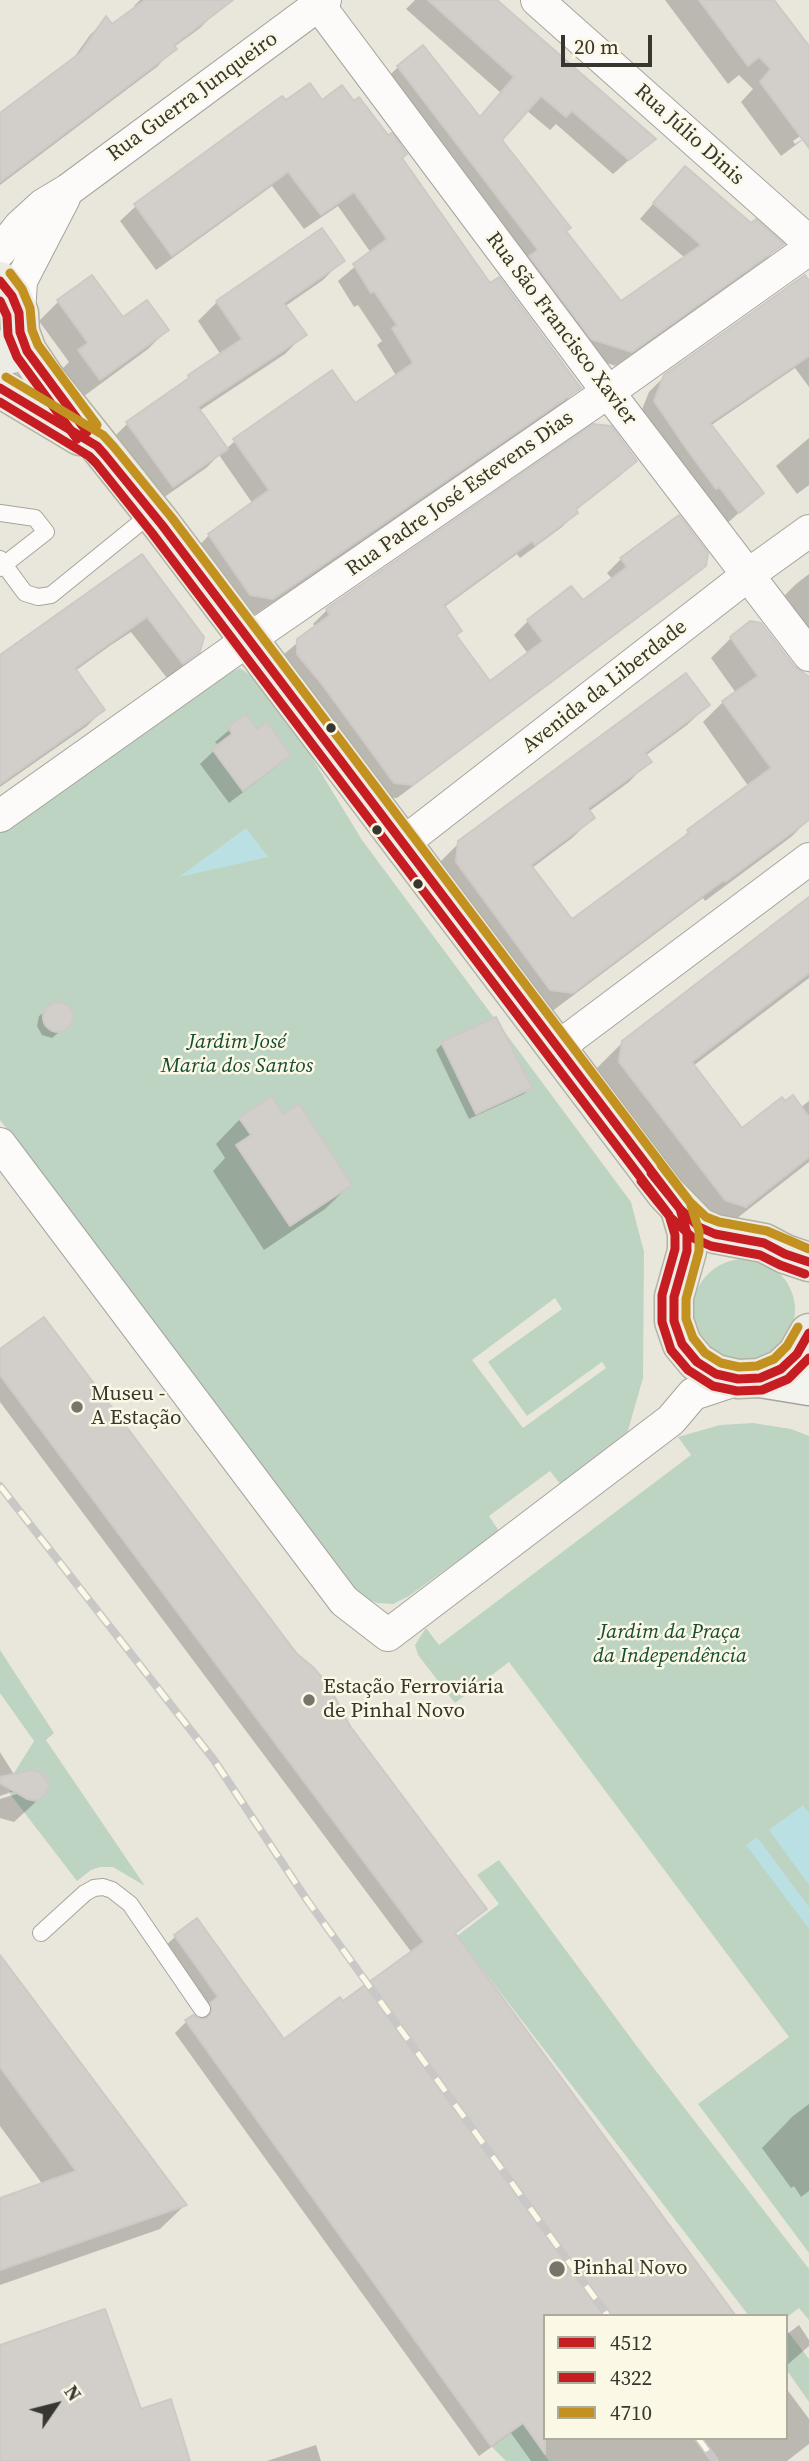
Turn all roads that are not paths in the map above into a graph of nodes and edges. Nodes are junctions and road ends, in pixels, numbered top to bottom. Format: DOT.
graph roads {
  1 [pos="537,0"];
  2 [pos="319,2"];
  3 [pos="68,190"];
  4 [pos="35,213"];
  5 [pos="0,217"];
  6 [pos="809,242"];
  7 [pos="809,249"];
  8 [pos="0,251"];
  9 [pos="13,309"];
  10 [pos="0,369"];
  11 [pos="0,387"];
  12 [pos="608,392"];
  13 [pos="97,446"];
  14 [pos="0,513"];
  15 [pos="152,513"];
  16 [pos="809,531"];
  17 [pos="1,564"];
  18 [pos="748,575"];
  19 [pos="248,640"];
  20 [pos="809,655"];
  21 [pos="0,816"];
  22 [pos="402,844"];
  23 [pos="809,859"];
  24 [pos="557,1048"];
  25 [pos="0,1144"];
  26 [pos="680,1209"];
  27 [pos="741,1240"];
  28 [pos="797,1258"];
  29 [pos="682,1275"];
  30 [pos="809,1288"];
  31 [pos="682,1344"];
  32 [pos="807,1353"];
  33 [pos="749,1379"];
  34 [pos="683,1403"];
  35 [pos="41,1933"];
  36 [pos="202,2009"];
  1 -- 6 [label="street, Rua Júlio Dinis"];
  2 -- 3 [label="street, Rua Guerra Junqueiro"];
  2 -- 12 [label="street, Rua São Francisco Xavier"];
  3 -- 4 [label="street, Rua Guerra Junqueiro"];
  3 -- 9 [label="street"];
  4 -- 5 [label="street"];
  4 -- 8 [label="street, Rua Guerra Junqueiro"];
  7 -- 12 [label="street, Rua Padre José Estevens Dias"];
  9 -- 10 [label="main road"];
  9 -- 13 [label="main road"];
  11 -- 13 [label="main road"];
  12 -- 18 [label="street, Rua São Francisco Xavier"];
  12 -- 19 [label="street, Rua Padre José Estevens Dias"];
  13 -- 15 [label="main road"];
  14 -- 17 [label="lane"];
  15 -- 17 [label="lane"];
  15 -- 19 [label="main road"];
  16 -- 18 [label="street, Avenida da Liberdade"];
  18 -- 20 [label="street, Rua São Francisco Xavier"];
  18 -- 22 [label="street, Avenida da Liberdade"];
  19 -- 21 [label="street, Rua Padre José Estevens Dias"];
  19 -- 22 [label="main road"];
  22 -- 24 [label="main road"];
  23 -- 24 [label="street"];
  24 -- 26 [label="main road"];
  25 -- 34 [label="street"];
  26 -- 27 [label="main road"];
  26 -- 29 [label="main road"];
  27 -- 28 [label="main road"];
  27 -- 29 [label="main road"];
  28 -- 30 [label="main road"];
  29 -- 31 [label="main road"];
  31 -- 33 [label="main road"];
  31 -- 34 [label="street"];
  32 -- 33 [label="main road"];
  33 -- 34 [label="street"];
  35 -- 36 [label="lane"];
}
